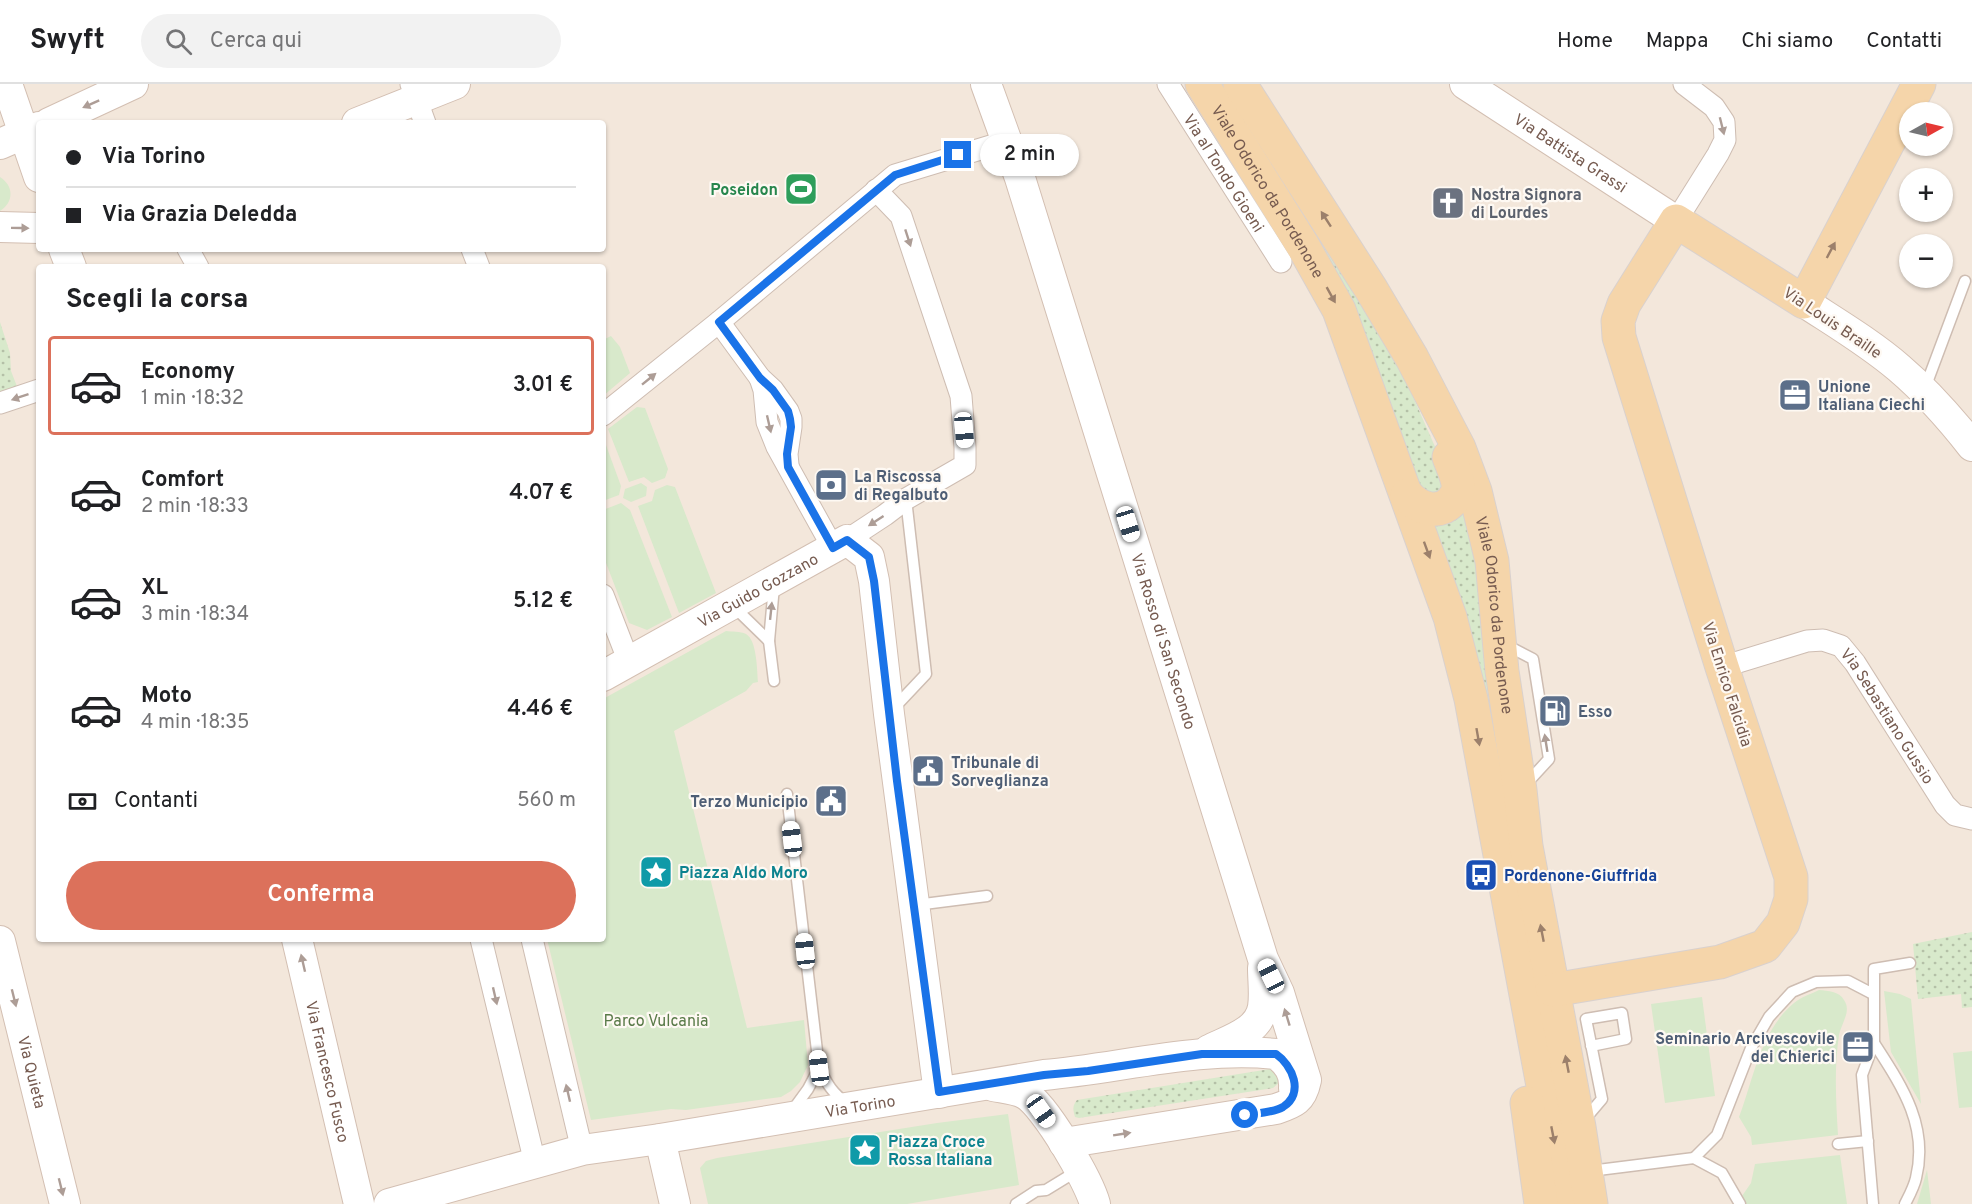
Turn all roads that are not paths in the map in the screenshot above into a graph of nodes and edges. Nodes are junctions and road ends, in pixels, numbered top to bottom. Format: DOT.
graph roads {
  1 [pos="7,84"];
  2 [pos="133,84"];
  3 [pos="455,84"];
  4 [pos="987,84"];
  5 [pos="1168,84"];
  6 [pos="1202,84"];
  7 [pos="1240,84"];
  8 [pos="1465,84"];
  9 [pos="1684,84"];
  10 [pos="1920,84"];
  11 [pos="417,102"];
  12 [pos="54,120"];
  13 [pos="366,120"];
  14 [pos="28,132"];
  15 [pos="1007,141"];
  16 [pos="36,165"];
  17 [pos="876,190"];
  18 [pos="1676,220"];
  19 [pos="0,227"];
  20 [pos="36,228"];
  21 [pos="1281,262"];
  22 [pos="1965,281"];
  23 [pos="1804,302"];
  24 [pos="719,322"];
  25 [pos="1412,358"];
  26 [pos="36,391"];
  27 [pos="1924,392"];
  28 [pos="0,403"];
  29 [pos="606,413"];
  30 [pos="1972,446"];
  31 [pos="1407,495"];
  32 [pos="906,499"];
  33 [pos="840,544"];
  34 [pos="775,580"];
  35 [pos="606,603"];
  36 [pos="732,605"];
  37 [pos="769,641"];
  38 [pos="629,662"];
  39 [pos="1722,667"];
  40 [pos="606,674"];
  41 [pos="774,681"];
  42 [pos="889,714"];
  43 [pos="787,794"];
  44 [pos="1972,819"];
  45 [pos="1502,875"];
  46 [pos="987,896"];
  47 [pos="913,905"];
  48 [pos="0,941"];
  49 [pos="298,942"];
  50 [pos="482,942"];
  51 [pos="533,942"];
  52 [pos="1263,959"];
  53 [pos="1910,963"];
  54 [pos="1553,990"];
  55 [pos="1873,994"];
  56 [pos="1874,1043"];
  57 [pos="1591,1046"];
  58 [pos="1202,1054"];
  59 [pos="819,1068"];
  60 [pos="1088,1071"];
  61 [pos="988,1085"];
  62 [pos="939,1092"];
  63 [pos="1294,1100"];
  64 [pos="854,1106"];
  65 [pos="786,1117"];
  66 [pos="1579,1126"];
  67 [pos="660,1139"];
  68 [pos="1868,1141"];
  69 [pos="1064,1143"];
  70 [pos="1838,1144"];
  71 [pos="582,1150"];
  72 [pos="1694,1158"];
  73 [pos="535,1163"];
  74 [pos="1080,1169"];
  75 [pos="1587,1172"];
  76 [pos="65,1204"];
  77 [pos="359,1204"];
  78 [pos="389,1204"];
  79 [pos="675,1204"];
  80 [pos="1016,1204"];
  81 [pos="1095,1204"];
  82 [pos="1541,1204"];
  83 [pos="1565,1204"];
  84 [pos="1591,1204"];
  85 [pos="1740,1204"];
  86 [pos="1873,1204"];
  87 [pos="1905,1204"];
  1 -- 14 [label="main road"];
  2 -- 12 [label="main road, one-way"];
  3 -- 11 [label="main road"];
  4 -- 15 [label="main road, Via Rosso di San Secondo"];
  5 -- 21 [label="street, Via al Tondo Gioeni"];
  6 -- 31 [label="main road, Viale Odorico da Pordenone, one-way"];
  25 -- 7 [label="main road, Viale Odorico da Pordenone, one-way"];
  8 -- 18 [label="main road, Via Battista Grassi"];
  9 -- 18 [label="street, one-way"];
  23 -- 10 [label="main road, one-way"];
  11 -- 13 [label="main road"];
  14 -- 16 [label="main road"];
  15 -- 17 [label="street"];
  15 -- 52 [label="main road, Via Rosso di San Secondo"];
  17 -- 24 [label="street"];
  17 -- 32 [label="street, Via Guido Gozzano, one-way"];
  18 -- 23 [label="main road, Via Louis Braille"];
  18 -- 39 [label="main road, Via Enrico Falcidia"];
  19 -- 20 [label="main road, one-way"];
  22 -- 27 [label="lane"];
  23 -- 27 [label="main road, Via Louis Braille"];
  29 -- 24 [label="street, one-way"];
  24 -- 33 [label="street"];
  25 -- 31 [label="main road"];
  54 -- 25 [label="main road, Viale Odorico da Pordenone, one-way"];
  26 -- 28 [label="street, one-way"];
  27 -- 30 [label="main road, Via Louis Braille"];
  31 -- 45 [label="main road, Viale Odorico da Pordenone, one-way"];
  32 -- 33 [label="street, Via Guido Gozzano, one-way"];
  32 -- 42 [label="lane"];
  33 -- 34 [label="main road, Via Guido Gozzano"];
  33 -- 42 [label="main road"];
  34 -- 36 [label="main road, Via Guido Gozzano"];
  37 -- 34 [label="lane, one-way"];
  35 -- 38 [label="street"];
  36 -- 37 [label="lane"];
  36 -- 38 [label="main road, Via Guido Gozzano"];
  37 -- 41 [label="lane"];
  38 -- 40 [label="main road, Via Guido Gozzano"];
  39 -- 44 [label="street, Via Sebastiano Gussio"];
  39 -- 54 [label="main road, Via Enrico Falcidia"];
  42 -- 47 [label="main road"];
  43 -- 59 [label="lane"];
  45 -- 82 [label="main road"];
  45 -- 83 [label="main road, Viale Odorico da Pordenone, one-way"];
  46 -- 47 [label="lane"];
  47 -- 62 [label="main road"];
  48 -- 76 [label="main road, Via Quieta, one-way"];
  77 -- 49 [label="main road, Via Francesco Fusco, one-way"];
  50 -- 73 [label="street, one-way"];
  71 -- 51 [label="street, one-way"];
  52 -- 58 [label="main road"];
  63 -- 52 [label="main road, one-way"];
  53 -- 55 [label="lane"];
  66 -- 54 [label="main road, Viale Odorico da Pordenone, one-way"];
  55 -- 56 [label="lane"];
  55 -- 72 [label="lane"];
  56 -- 68 [label="lane"];
  56 -- 87 [label="lane"];
  57 -- 66 [label="lane"];
  58 -- 60 [label="main road, Via Torino"];
  58 -- 63 [label="main road, Via Torino"];
  59 -- 64 [label="lane"];
  59 -- 65 [label="lane"];
  60 -- 61 [label="main road, Via Torino"];
  60 -- 69 [label="main road"];
  61 -- 62 [label="main road, Via Torino"];
  61 -- 69 [label="main road"];
  62 -- 64 [label="main road, Via Torino"];
  69 -- 63 [label="main road, one-way"];
  64 -- 65 [label="main road, Via Torino"];
  65 -- 67 [label="main road, Via Torino"];
  66 -- 75 [label="main road, Viale Odorico da Pordenone"];
  67 -- 71 [label="main road, Via Torino"];
  67 -- 79 [label="main road"];
  68 -- 70 [label="lane"];
  68 -- 86 [label="lane"];
  69 -- 74 [label="main road"];
  71 -- 73 [label="main road, Via Torino"];
  72 -- 75 [label="lane"];
  72 -- 85 [label="lane"];
  73 -- 78 [label="main road, Via Torino"];
  74 -- 80 [label="lane"];
  74 -- 81 [label="main road"];
  75 -- 84 [label="main road, Viale Odorico da Pordenone"];
}
